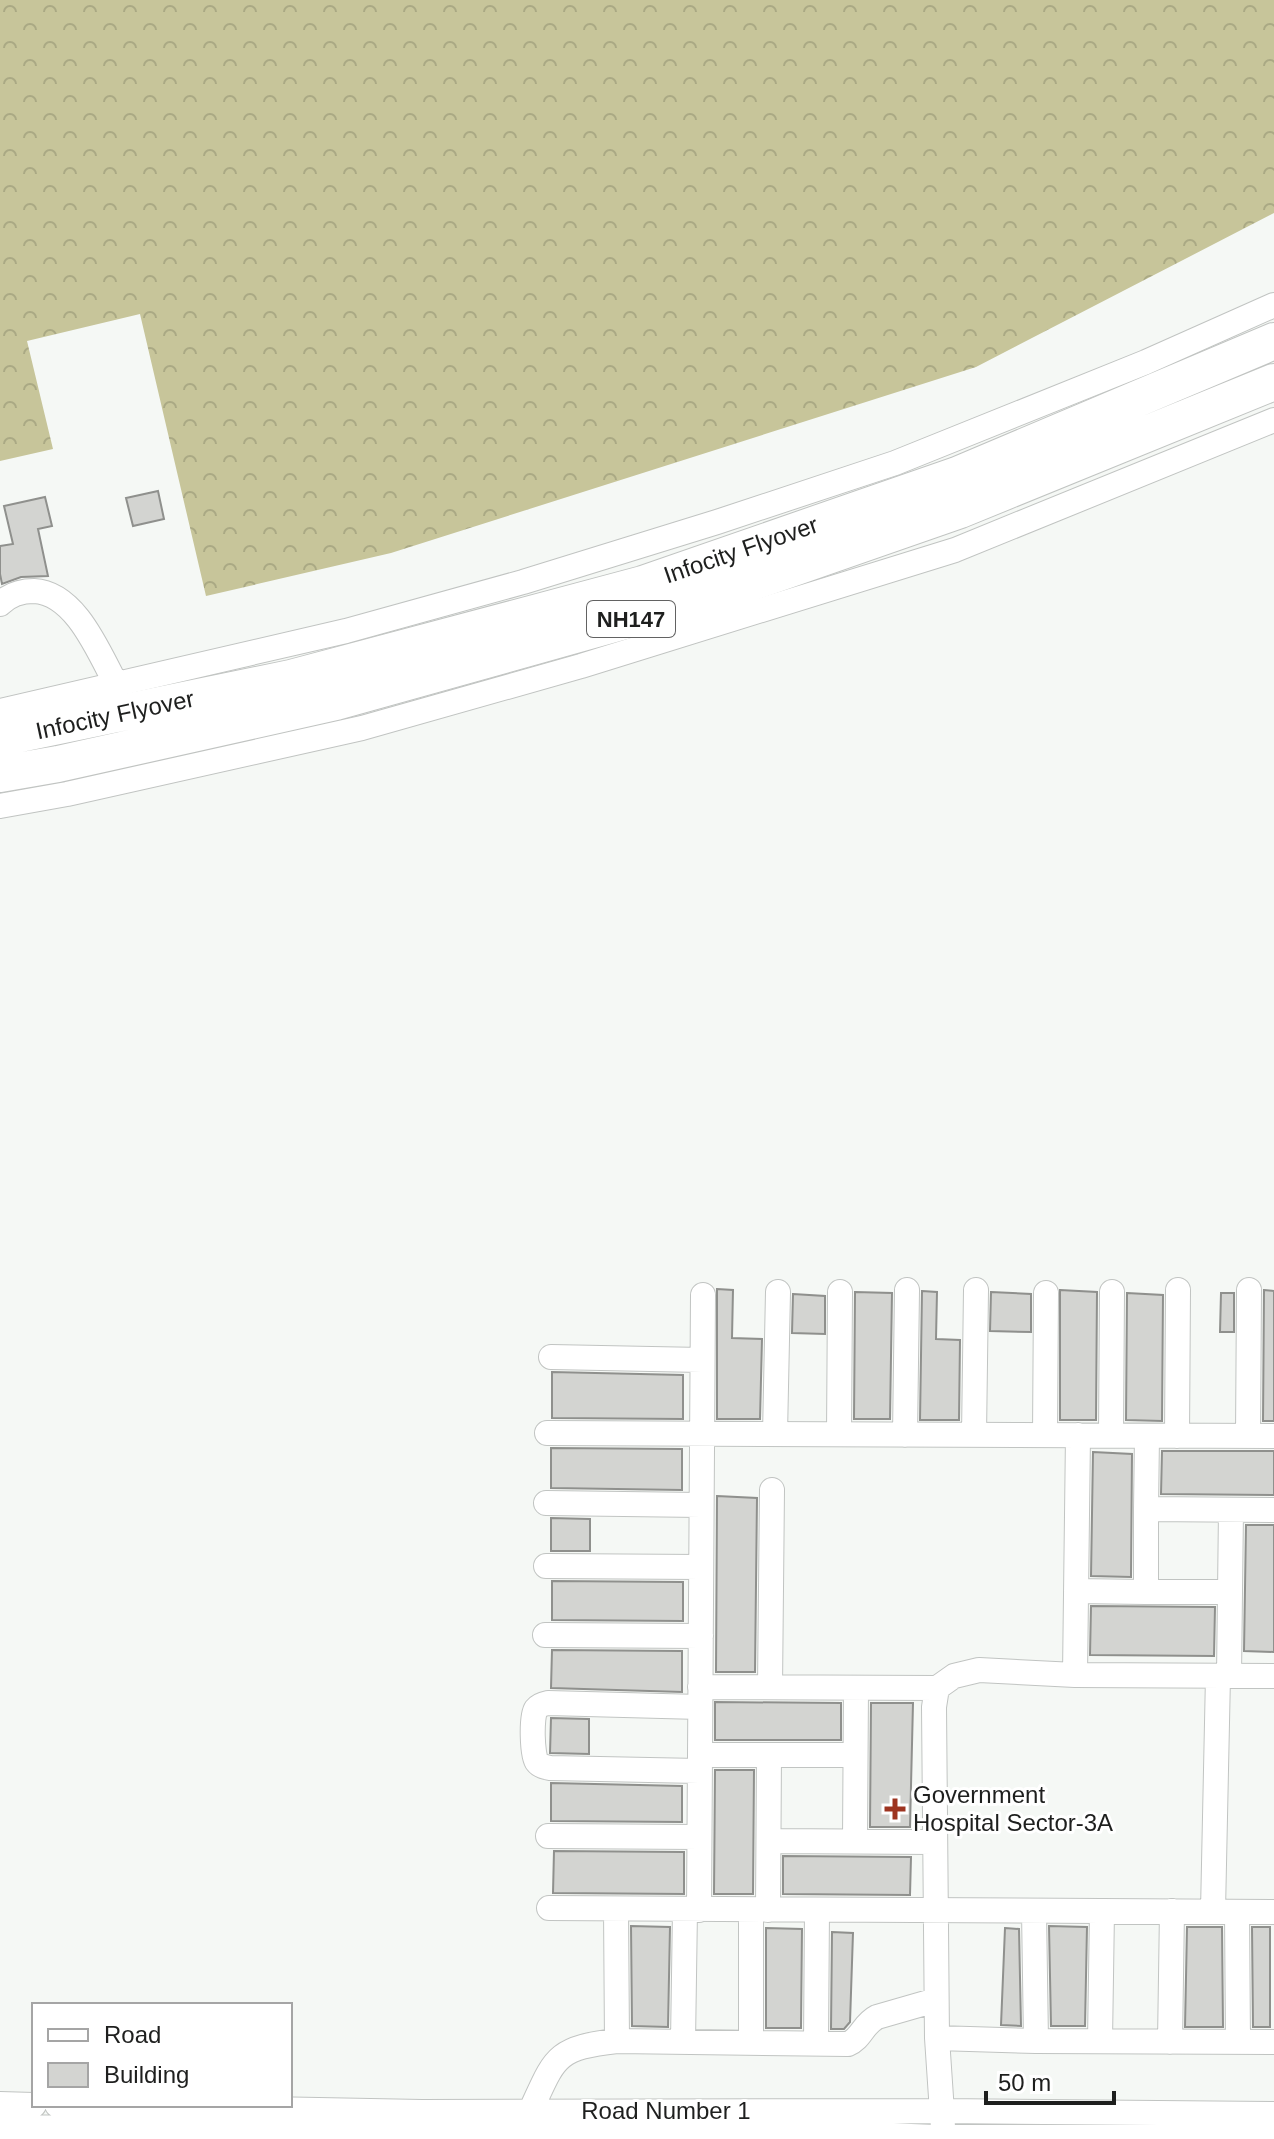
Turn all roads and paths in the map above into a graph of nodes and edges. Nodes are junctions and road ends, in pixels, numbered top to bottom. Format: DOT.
graph roads {
  1 [pos="1274,305"];
  2 [pos="1274,341"];
  3 [pos="1258,389"];
  4 [pos="1274,420"];
  5 [pos="0,604"];
  6 [pos="117,686"];
  7 [pos="0,711"];
  8 [pos="0,738"];
  9 [pos="0,774"];
  10 [pos="0,806"];
  11 [pos="907,1290"];
  12 [pos="976,1290"];
  13 [pos="1178,1290"];
  14 [pos="1249,1290"];
  15 [pos="778,1292"];
  16 [pos="840,1292"];
  17 [pos="1112,1292"];
  18 [pos="1046,1293"];
  19 [pos="703,1295"];
  20 [pos="551,1357"];
  21 [pos="702,1360"];
  22 [pos="547,1433"];
  23 [pos="702,1434"];
  24 [pos="775,1434"];
  25 [pos="839,1434"];
  26 [pos="905,1435"];
  27 [pos="974,1435"];
  28 [pos="1045,1435"];
  29 [pos="1078,1435"];
  30 [pos="1111,1435"];
  31 [pos="1147,1436"];
  32 [pos="1177,1436"];
  33 [pos="1248,1436"];
  34 [pos="1274,1436"];
  35 [pos="772,1490"];
  36 [pos="546,1503"];
  37 [pos="701,1505"];
  38 [pos="1146,1509"];
  39 [pos="1231,1510"];
  40 [pos="1274,1510"];
  41 [pos="546,1566"];
  42 [pos="701,1567"];
  43 [pos="1076,1591"];
  44 [pos="1146,1592"];
  45 [pos="1230,1592"];
  46 [pos="545,1635"];
  47 [pos="701,1636"];
  48 [pos="1075,1675"];
  49 [pos="1224,1676"];
  50 [pos="1274,1676"];
  51 [pos="770,1687"];
  52 [pos="856,1688"];
  53 [pos="937,1688"];
  54 [pos="700,1697"];
  55 [pos="769,1755"];
  56 [pos="855,1755"];
  57 [pos="700,1763"];
  58 [pos="548,1836"];
  59 [pos="699,1837"];
  60 [pos="769,1841"];
  61 [pos="855,1841"];
  62 [pos="934,1842"];
  63 [pos="549,1908"];
  64 [pos="616,1909"];
  65 [pos="692,1910"];
  66 [pos="759,1910"];
  67 [pos="817,1910"];
  68 [pos="935,1910"];
  69 [pos="1034,1911"];
  70 [pos="1102,1911"];
  71 [pos="1172,1911"];
  72 [pos="1225,1912"];
  73 [pos="1274,1912"];
  74 [pos="936,2000"];
  75 [pos="937,2038"];
  76 [pos="617,2041"];
  77 [pos="1036,2041"];
  78 [pos="1100,2041"];
  79 [pos="683,2042"];
  80 [pos="751,2042"];
  81 [pos="1170,2042"];
  82 [pos="1238,2042"];
  83 [pos="1274,2042"];
  84 [pos="816,2043"];
  85 [pos="0,2104"];
  86 [pos="32,2105"];
  87 [pos="161,2107"];
  88 [pos="942,2111"];
  89 [pos="530,2112"];
  90 [pos="1274,2114"];
  91 [pos="0,2127"];
  92 [pos="1274,2137"];
  93 [pos="943,2138"];
  1 -- 6 [label="street"];
  2 -- 8 [label="highway, Infocity Flyover / NH147"];
  3 -- 9 [label="highway, Infocity Flyover / NH147"];
  4 -- 10 [label="street"];
  5 -- 6 [label="street"];
  6 -- 7 [label="street"];
  11 -- 26 [label="street"];
  12 -- 27 [label="street"];
  13 -- 32 [label="street"];
  14 -- 33 [label="street"];
  15 -- 24 [label="street"];
  16 -- 25 [label="street"];
  17 -- 30 [label="street"];
  18 -- 28 [label="street"];
  19 -- 21 [label="street"];
  20 -- 21 [label="street"];
  21 -- 23 [label="street"];
  22 -- 23 [label="street"];
  23 -- 24 [label="street"];
  23 -- 37 [label="street"];
  24 -- 25 [label="street"];
  25 -- 26 [label="street"];
  26 -- 27 [label="street"];
  27 -- 28 [label="street"];
  28 -- 29 [label="street"];
  29 -- 30 [label="street"];
  29 -- 43 [label="street"];
  30 -- 31 [label="street"];
  31 -- 32 [label="street"];
  31 -- 38 [label="street"];
  32 -- 33 [label="street"];
  33 -- 34 [label="street"];
  35 -- 51 [label="street"];
  36 -- 37 [label="street"];
  37 -- 42 [label="street"];
  38 -- 39 [label="street"];
  38 -- 44 [label="street"];
  39 -- 40 [label="street"];
  39 -- 45 [label="street"];
  41 -- 42 [label="street"];
  42 -- 47 [label="street"];
  43 -- 44 [label="street"];
  43 -- 48 [label="street"];
  44 -- 45 [label="street"];
  45 -- 49 [label="street"];
  46 -- 47 [label="street"];
  47 -- 54 [label="street"];
  48 -- 49 [label="street"];
  48 -- 53 [label="street"];
  49 -- 50 [label="street"];
  49 -- 72 [label="street"];
  51 -- 52 [label="street"];
  51 -- 54 [label="street"];
  52 -- 53 [label="street"];
  52 -- 56 [label="street"];
  53 -- 62 [label="street"];
  54 -- 57 [label="street"];
  54 -- 57 [label="street"];
  55 -- 56 [label="street"];
  55 -- 57 [label="street"];
  55 -- 60 [label="street"];
  56 -- 61 [label="street"];
  57 -- 59 [label="street"];
  58 -- 59 [label="street"];
  59 -- 65 [label="street"];
  60 -- 61 [label="street"];
  60 -- 66 [label="street"];
  61 -- 62 [label="street"];
  62 -- 68 [label="street"];
  63 -- 64 [label="street"];
  64 -- 65 [label="street"];
  64 -- 76 [label="street"];
  65 -- 66 [label="street"];
  65 -- 79 [label="street"];
  66 -- 67 [label="street"];
  66 -- 80 [label="street"];
  67 -- 68 [label="street"];
  67 -- 84 [label="street"];
  68 -- 69 [label="street"];
  68 -- 74 [label="street"];
  69 -- 70 [label="street"];
  69 -- 77 [label="street"];
  70 -- 71 [label="street"];
  70 -- 78 [label="street"];
  71 -- 72 [label="street"];
  71 -- 81 [label="street"];
  72 -- 73 [label="street"];
  72 -- 82 [label="street"];
  74 -- 75 [label="street"];
  74 -- 84 [label="street"];
  75 -- 77 [label="street"];
  75 -- 88 [label="street"];
  76 -- 79 [label="street"];
  76 -- 89 [label="street"];
  77 -- 78 [label="street"];
  78 -- 81 [label="street"];
  79 -- 80 [label="street"];
  80 -- 84 [label="street"];
  81 -- 82 [label="street"];
  82 -- 83 [label="street"];
  85 -- 86 [label="street"];
  87 -- 89 [label="street, Road Number 1"];
  88 -- 89 [label="street, Road Number 1"];
  88 -- 90 [label="street, Road Number 1"];
  88 -- 93 [label="street"];
  91 -- 93 [label="street, Road Number 1"];
  92 -- 93 [label="street, Road Number 1"];
}
